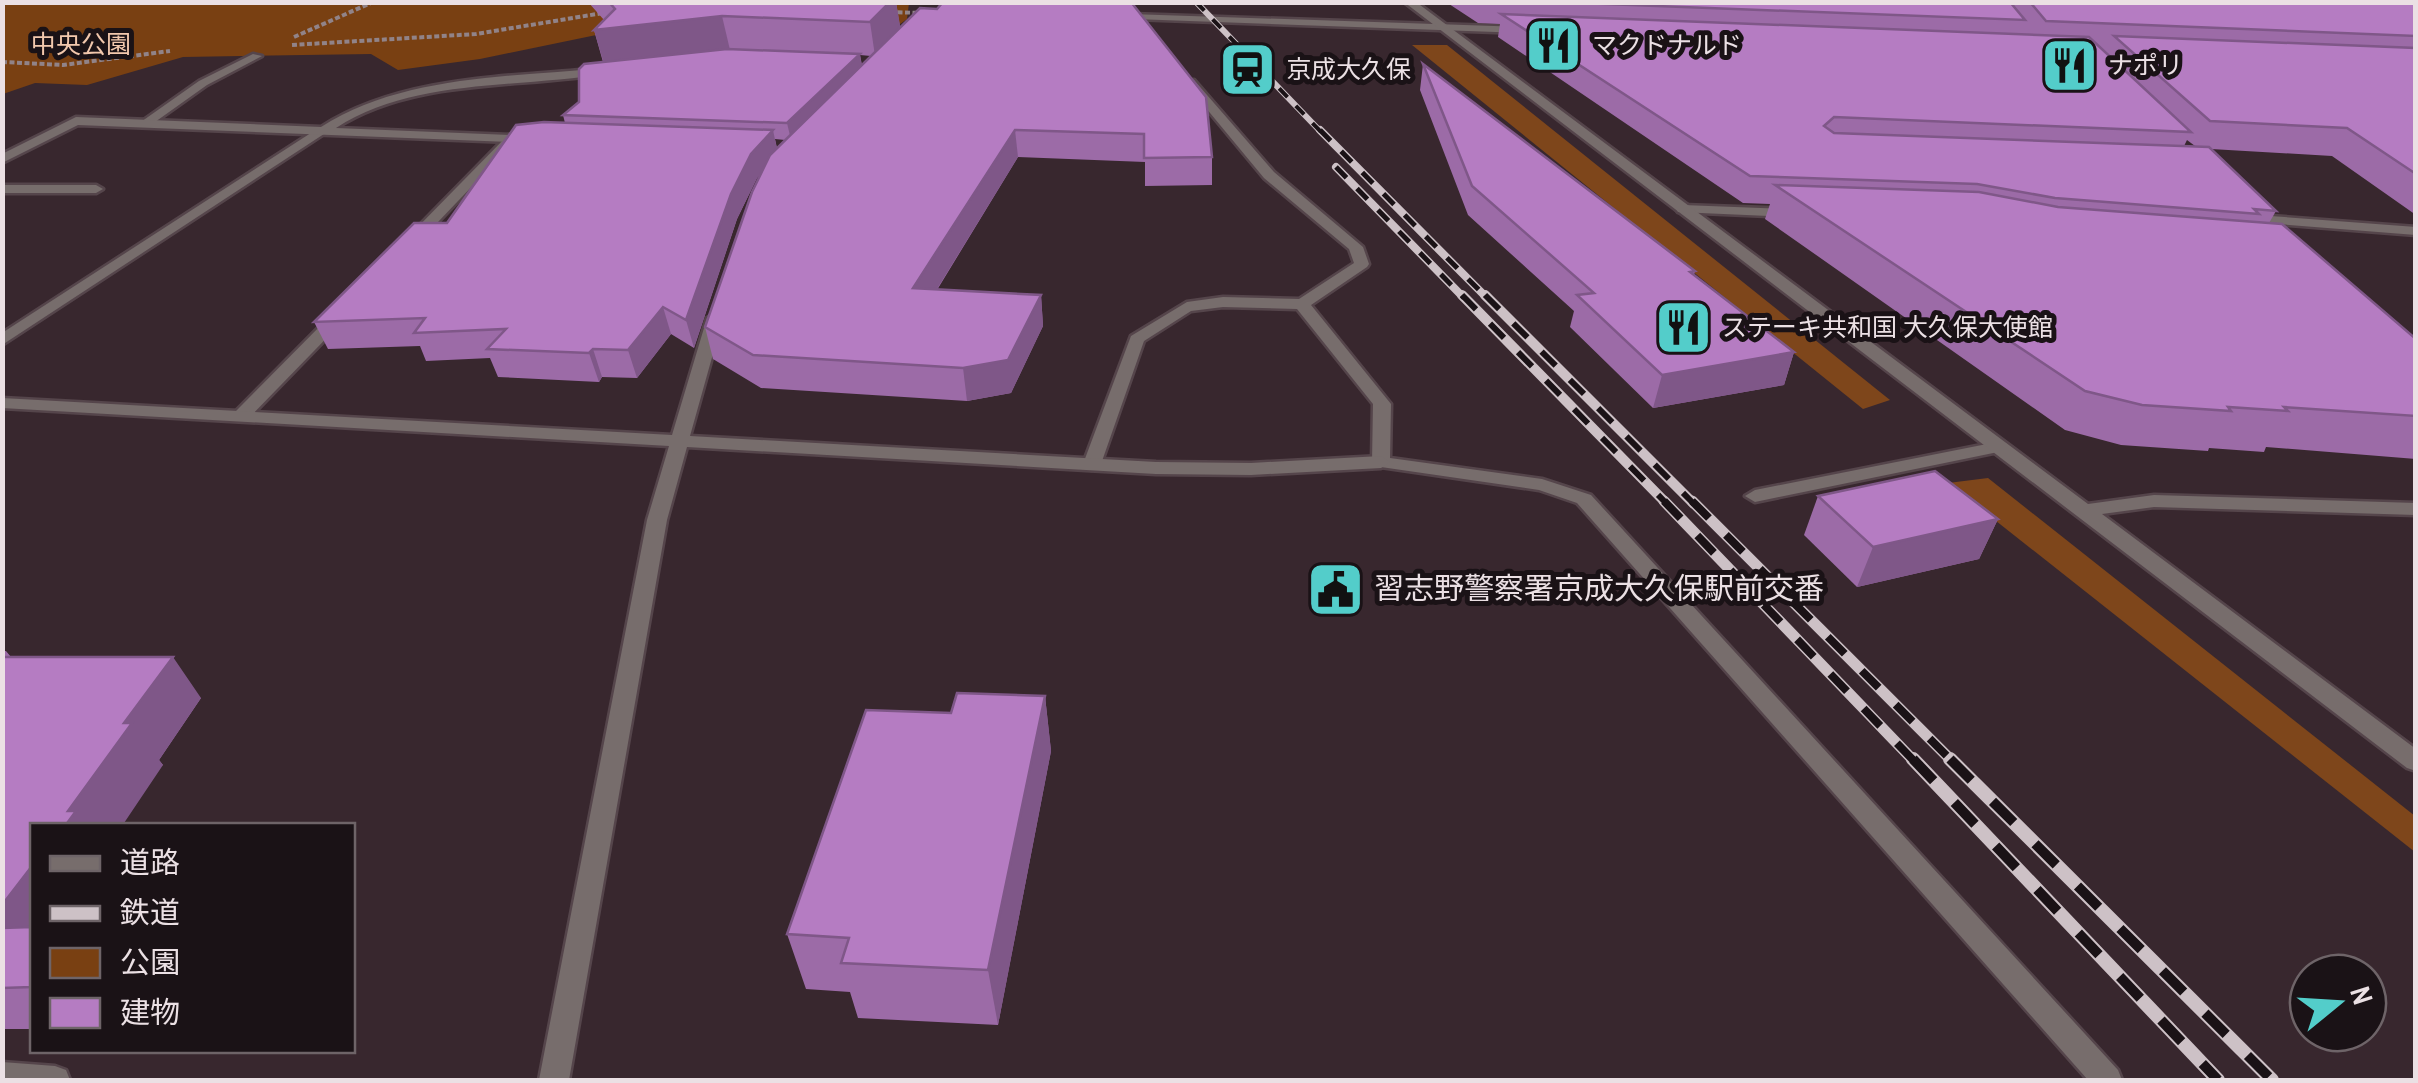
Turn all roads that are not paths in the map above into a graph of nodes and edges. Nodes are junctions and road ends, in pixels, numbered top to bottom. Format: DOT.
graph roads {
  1 [pos="1409,2"];
  2 [pos="1115,15"];
  3 [pos="1134,16"];
  4 [pos="1441,27"];
  5 [pos="1540,31"];
  6 [pos="1152,38"];
  7 [pos="257,56"];
  8 [pos="1178,68"];
  9 [pos="610,70"];
  10 [pos="144,124"];
  11 [pos="321,132"];
  12 [pos="512,138"];
  13 [pos="550,139"];
  14 [pos="2,159"];
  15 [pos="2,189"];
  16 [pos="96,189"];
  17 [pos="2244,206"];
  18 [pos="1682,209"];
  19 [pos="1814,214"];
  20 [pos="2256,219"];
  21 [pos="2416,231"];
  22 [pos="2281,242"];
  23 [pos="402,251"];
  24 [pos="1302,304"];
  25 [pos="719,307"];
  26 [pos="347,308"];
  27 [pos="2,340"];
  28 [pos="2,403"];
  29 [pos="242,415"];
  30 [pos="678,440"];
  31 [pos="1997,446"];
  32 [pos="1381,462"];
  33 [pos="1092,464"];
  34 [pos="1755,496"];
  35 [pos="2416,509"];
  36 [pos="2084,512"];
  37 [pos="2416,762"];
  38 [pos="2,1076"];
  39 [pos="55,1080"];
  40 [pos="554,1080"];
  41 [pos="2107,1080"];
  1 -- 4 [label="street"];
  2 -- 3 [label="street"];
  3 -- 4 [label="street"];
  3 -- 6 [label="street"];
  4 -- 5 [label="street"];
  4 -- 18 [label="street"];
  7 -- 10 [label="street"];
  8 -- 24 [label="street"];
  9 -- 11 [label="street"];
  10 -- 11 [label="street"];
  10 -- 14 [label="street"];
  11 -- 12 [label="street"];
  11 -- 27 [label="street"];
  12 -- 13 [label="street"];
  12 -- 23 [label="street"];
  15 -- 16 [label="street"];
  17 -- 20 [label="street"];
  18 -- 19 [label="street"];
  18 -- 31 [label="street"];
  20 -- 21 [label="street"];
  20 -- 22 [label="street"];
  24 -- 32 [label="street"];
  24 -- 33 [label="street"];
  25 -- 30 [label="street"];
  26 -- 29 [label="street"];
  28 -- 29 [label="street"];
  29 -- 30 [label="street"];
  30 -- 33 [label="street"];
  30 -- 40 [label="street"];
  31 -- 34 [label="street"];
  31 -- 36 [label="street"];
  32 -- 33 [label="street"];
  32 -- 41 [label="street"];
  35 -- 36 [label="street"];
  36 -- 37 [label="street"];
  38 -- 39 [label="street"];
}
